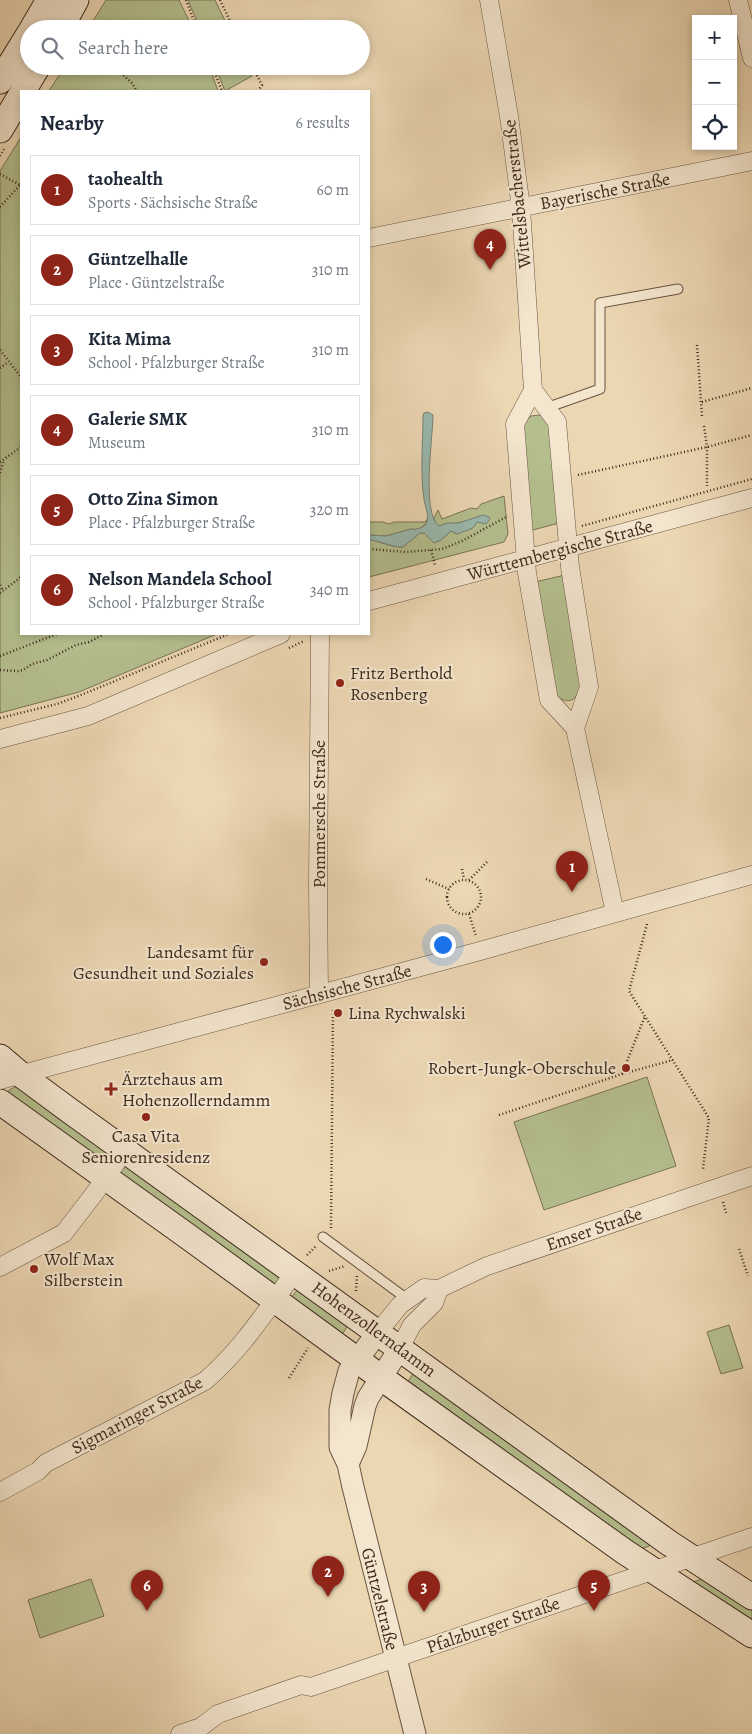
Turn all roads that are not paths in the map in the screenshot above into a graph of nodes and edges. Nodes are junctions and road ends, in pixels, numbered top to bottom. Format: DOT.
graph roads {
  1 [pos="49,0"];
  2 [pos="76,0"];
  3 [pos="489,0"];
  4 [pos="738,0"];
  5 [pos="37,20"];
  6 [pos="65,20"];
  7 [pos="752,58"];
  8 [pos="21,76"];
  9 [pos="0,130"];
  10 [pos="752,161"];
  11 [pos="521,208"];
  12 [pos="370,238"];
  13 [pos="678,289"];
  14 [pos="533,390"];
  15 [pos="546,408"];
  16 [pos="752,498"];
  17 [pos="568,548"];
  18 [pos="525,560"];
  19 [pos="370,601"];
  20 [pos="279,635"];
  21 [pos="320,635"];
  22 [pos="575,728"];
  23 [pos="0,739"];
  24 [pos="752,875"];
  25 [pos="614,913"];
  26 [pos="319,994"];
  27 [pos="0,1057"];
  28 [pos="10,1077"];
  29 [pos="0,1102"];
  30 [pos="125,1150"];
  31 [pos="752,1176"];
  32 [pos="105,1178"];
  33 [pos="323,1237"];
  34 [pos="301,1263"];
  35 [pos="0,1268"];
  36 [pos="439,1289"];
  37 [pos="407,1298"];
  38 [pos="274,1300"];
  39 [pos="378,1332"];
  40 [pos="400,1348"];
  41 [pos="357,1360"];
  42 [pos="380,1377"];
  43 [pos="348,1464"];
  44 [pos="0,1492"];
  45 [pos="752,1537"];
  46 [pos="690,1558"];
  47 [pos="652,1571"];
  48 [pos="752,1597"];
  49 [pos="752,1635"];
  50 [pos="395,1658"];
  51 [pos="180,1734"];
  52 [pos="415,1734"];
  1 -- 5 [label="main road"];
  2 -- 6 [label="main road"];
  3 -- 11 [label="street, Wittelsbacherstraße"];
  4 -- 7 [label="street"];
  8 -- 9 [label="main road"];
  10 -- 11 [label="street, Bayerische Straße"];
  11 -- 12 [label="street, Bayerische Straße"];
  11 -- 14 [label="street, Wittelsbacherstraße"];
  13 -- 15 [label="lane"];
  14 -- 15 [label="street"];
  14 -- 18 [label="street"];
  15 -- 17 [label="street"];
  16 -- 17 [label="street, Württembergische Straße"];
  17 -- 18 [label="street, Württembergische Straße"];
  17 -- 22 [label="street"];
  18 -- 19 [label="street, Württembergische Straße"];
  18 -- 22 [label="street"];
  20 -- 23 [label="street"];
  21 -- 26 [label="street, Pommersche Straße"];
  22 -- 25 [label="street"];
  24 -- 25 [label="street, Sächsische Straße"];
  25 -- 26 [label="street, Sächsische Straße"];
  26 -- 28 [label="street, Sächsische Straße"];
  27 -- 28 [label="main road, Hohenzollerndamm"];
  28 -- 30 [label="main road, Hohenzollerndamm"];
  29 -- 32 [label="main road, Hohenzollerndamm"];
  30 -- 32 [label="street"];
  30 -- 34 [label="main road, Hohenzollerndamm"];
  31 -- 36 [label="street, Emser Straße"];
  32 -- 35 [label="street"];
  32 -- 38 [label="main road, Hohenzollerndamm"];
  33 -- 37 [label="lane"];
  34 -- 38 [label="street, Sigmaringer Straße"];
  34 -- 39 [label="main road, Hohenzollerndamm"];
  36 -- 37 [label="street, Emser Straße"];
  36 -- 40 [label="street"];
  37 -- 39 [label="street, Emser Straße"];
  38 -- 41 [label="main road, Hohenzollerndamm"];
  38 -- 44 [label="street, Sigmaringer Straße"];
  39 -- 40 [label="main road, Hohenzollerndamm"];
  39 -- 41 [label="street, Güntzelstraße"];
  40 -- 42 [label="street"];
  40 -- 46 [label="main road, Hohenzollerndamm"];
  41 -- 42 [label="main road, Hohenzollerndamm"];
  41 -- 43 [label="street, Güntzelstraße"];
  42 -- 43 [label="street"];
  42 -- 47 [label="main road, Hohenzollerndamm"];
  43 -- 50 [label="street, Güntzelstraße"];
  45 -- 46 [label="street, Pfalzburger Straße"];
  46 -- 47 [label="street, Pfalzburger Straße"];
  46 -- 48 [label="main road, Hohenzollerndamm"];
  47 -- 49 [label="main road, Hohenzollerndamm"];
  47 -- 50 [label="street, Pfalzburger Straße"];
  50 -- 51 [label="street, Pfalzburger Straße"];
  50 -- 52 [label="street, Güntzelstraße"];
}
